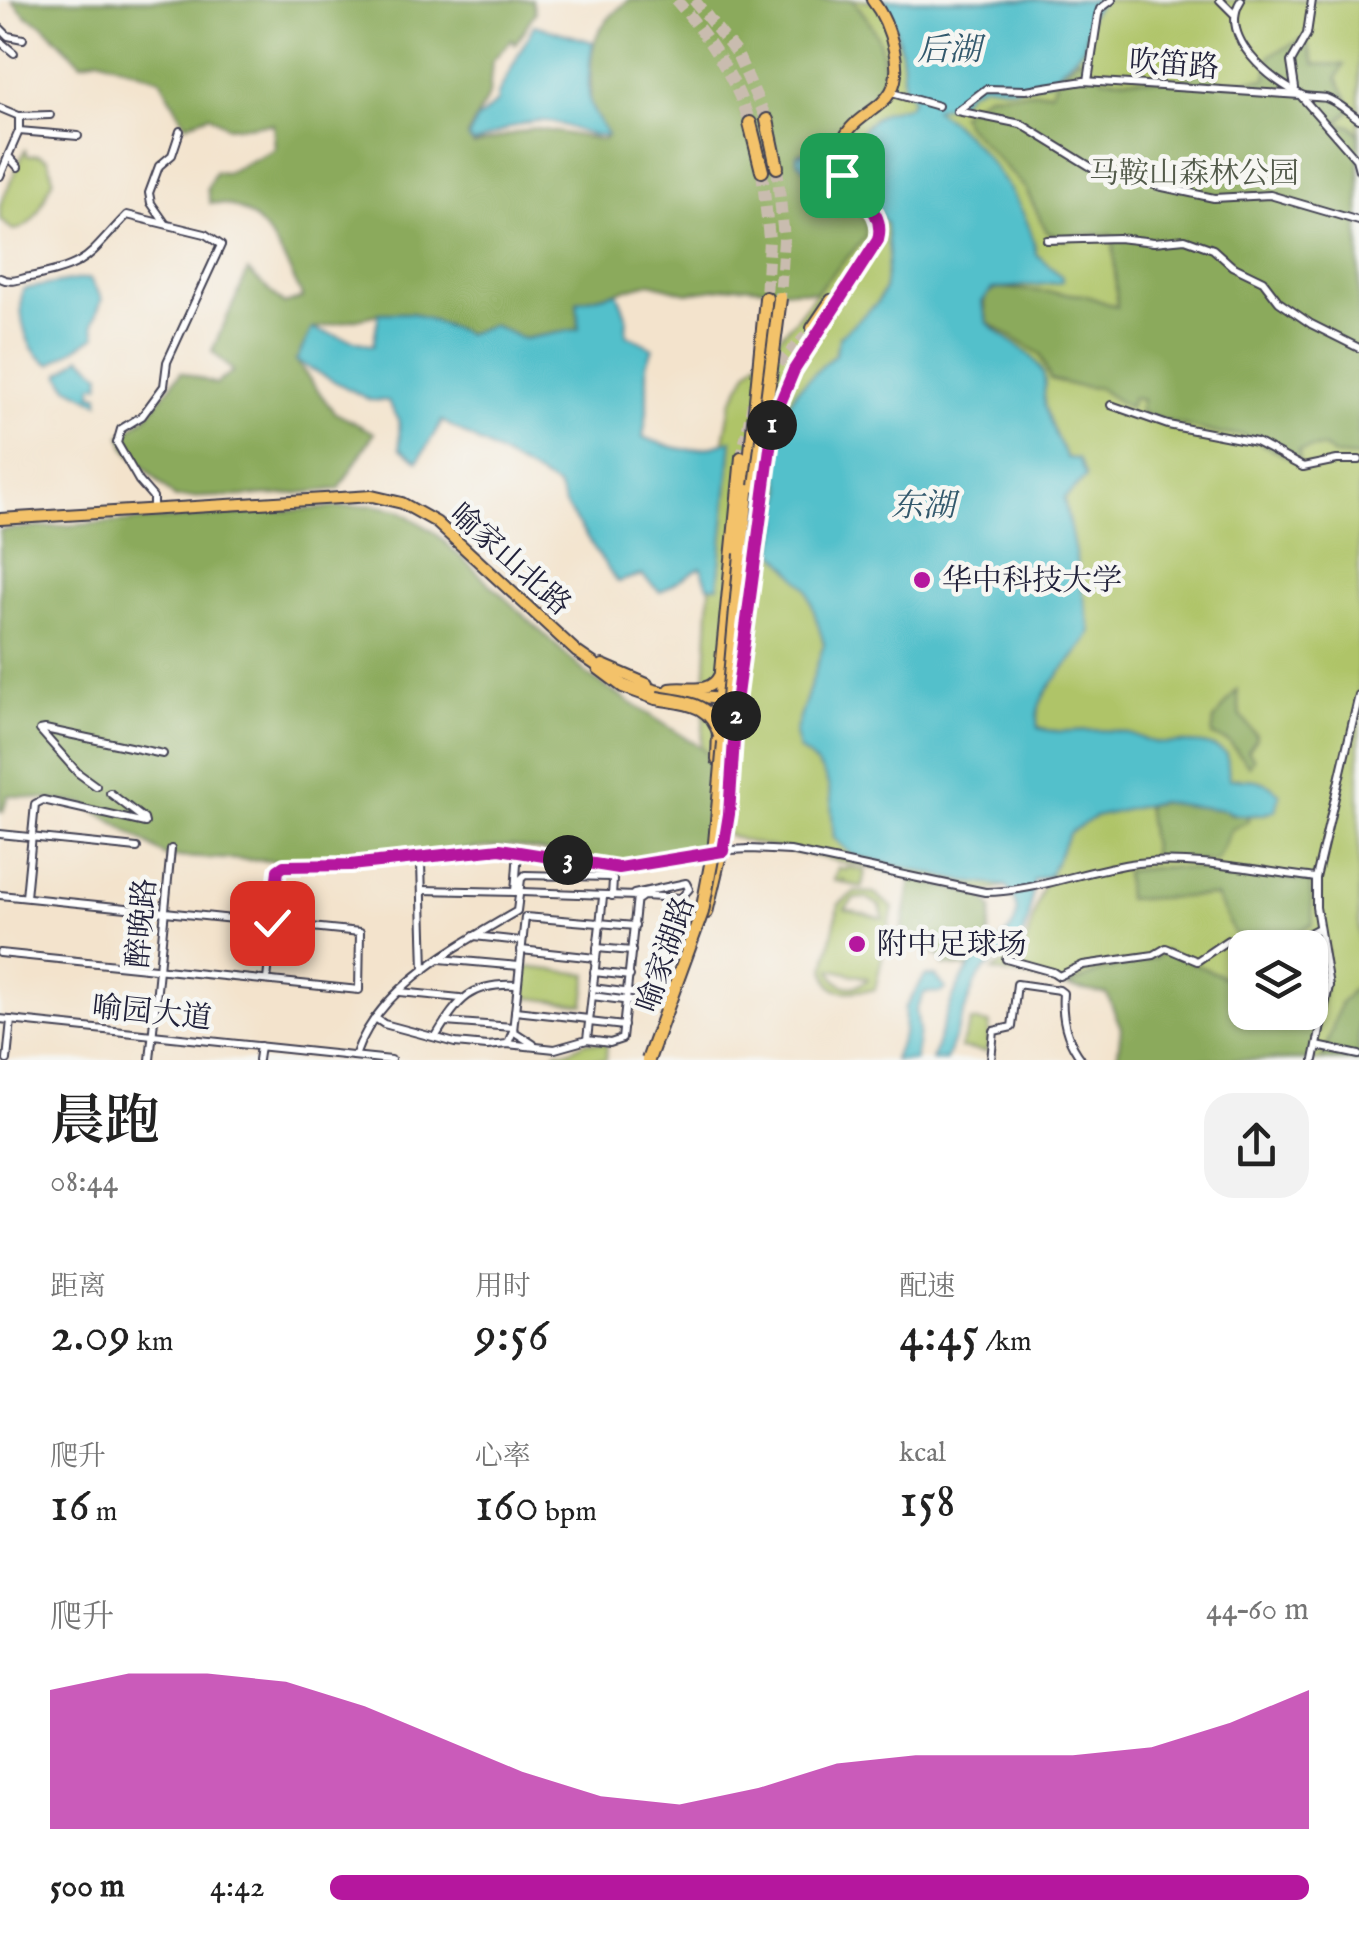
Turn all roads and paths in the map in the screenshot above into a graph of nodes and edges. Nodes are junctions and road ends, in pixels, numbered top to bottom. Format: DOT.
graph roads {
  1 [pos="864,0"];
  2 [pos="872,0"];
  3 [pos="1111,0"];
  4 [pos="1220,0"];
  5 [pos="1241,0"];
  6 [pos="1312,0"];
  7 [pos="1235,15"];
  8 [pos="0,28"];
  9 [pos="24,39"];
  10 [pos="3,40"];
  11 [pos="14,54"];
  12 [pos="1088,81"];
  13 [pos="889,92"];
  14 [pos="1298,92"];
  15 [pos="938,106"];
  16 [pos="0,108"];
  17 [pos="50,115"];
  18 [pos="19,116"];
  19 [pos="1359,119"];
  20 [pos="767,120"];
  21 [pos="750,122"];
  22 [pos="19,131"];
  23 [pos="180,131"];
  24 [pos="78,136"];
  25 [pos="8,156"];
  26 [pos="18,167"];
  27 [pos="777,167"];
  28 [pos="1359,170"];
  29 [pos="762,171"];
  30 [pos="0,176"];
  31 [pos="1359,221"];
  32 [pos="166,224"];
  33 [pos="1047,240"];
  34 [pos="0,278"];
  35 [pos="812,328"];
  36 [pos="1359,348"];
  37 [pos="1111,405"];
  38 [pos="740,456"];
  39 [pos="1359,460"];
  40 [pos="153,506"];
  41 [pos="0,518"];
  42 [pos="747,529"];
  43 [pos="743,556"];
  44 [pos="600,668"];
  45 [pos="720,670"];
  46 [pos="665,693"];
  47 [pos="1359,695"];
  48 [pos="719,696"];
  49 [pos="737,698"];
  50 [pos="718,722"];
  51 [pos="163,754"];
  52 [pos="721,767"];
  53 [pos="96,786"];
  54 [pos="110,793"];
  55 [pos="730,794"];
  56 [pos="0,834"];
  57 [pos="32,838"];
  58 [pos="136,848"];
  59 [pos="171,849"];
  60 [pos="518,850"];
  61 [pos="710,851"];
  62 [pos="723,851"];
  63 [pos="421,863"];
  64 [pos="565,876"];
  65 [pos="1312,878"];
  66 [pos="422,890"];
  67 [pos="710,890"];
  68 [pos="520,892"];
  69 [pos="0,894"];
  70 [pos="564,894"];
  71 [pos="608,896"];
  72 [pos="26,897"];
  73 [pos="636,897"];
  74 [pos="517,910"];
  75 [pos="165,912"];
  76 [pos="525,917"];
  77 [pos="600,922"];
  78 [pos="272,923"];
  79 [pos="635,926"];
  80 [pos="1319,928"];
  81 [pos="474,936"];
  82 [pos="521,945"];
  83 [pos="597,948"];
  84 [pos="0,952"];
  85 [pos="632,952"];
  86 [pos="596,958"];
  87 [pos="440,959"];
  88 [pos="1006,959"];
  89 [pos="519,966"];
  90 [pos="160,969"];
  91 [pos="424,971"];
  92 [pos="594,972"];
  93 [pos="630,976"];
  94 [pos="266,980"];
  95 [pos="517,986"];
  96 [pos="400,992"];
  97 [pos="592,992"];
  98 [pos="627,997"];
  99 [pos="461,998"];
  100 [pos="660,1002"];
  101 [pos="514,1011"];
  102 [pos="376,1018"];
  103 [pos="0,1019"];
  104 [pos="11,1020"];
  105 [pos="589,1021"];
  106 [pos="445,1022"];
  107 [pos="624,1026"];
  108 [pos="513,1030"];
  109 [pos="153,1035"];
  110 [pos="436,1036"];
  111 [pos="587,1040"];
  112 [pos="508,1044"];
  113 [pos="260,1046"];
  114 [pos="1316,1046"];
  115 [pos="538,1047"];
  116 [pos="1359,1054"];
  117 [pos="355,1058"];
  118 [pos="7,1060"];
  119 [pos="150,1060"];
  120 [pos="258,1060"];
  121 [pos="391,1060"];
  122 [pos="649,1060"];
  123 [pos="992,1060"];
  124 [pos="1082,1060"];
  125 [pos="1314,1060"];
  1 -- 13 [label="main road"];
  2 -- 13 [label="main road"];
  3 -- 12 [label="street"];
  4 -- 7 [label="street"];
  5 -- 7 [label="street"];
  6 -- 14 [label="street"];
  7 -- 14 [label="street"];
  8 -- 10 [label="street"];
  9 -- 10 [label="street"];
  10 -- 11 [label="street"];
  12 -- 14 [label="street, 吹笛路"];
  12 -- 31 [label="street, 吹笛路"];
  13 -- 15 [label="street"];
  13 -- 35 [label="main road"];
  13 -- 43 [label="main road, 喻家湖路"];
  14 -- 19 [label="street"];
  14 -- 28 [label="street"];
  16 -- 18 [label="street"];
  17 -- 18 [label="street"];
  18 -- 22 [label="street"];
  20 -- 27 [label="highway"];
  21 -- 29 [label="highway"];
  22 -- 24 [label="street"];
  22 -- 25 [label="street"];
  23 -- 32 [label="street"];
  25 -- 26 [label="street"];
  25 -- 30 [label="street"];
  32 -- 34 [label="street"];
  32 -- 40 [label="street"];
  33 -- 36 [label="street"];
  37 -- 39 [label="street"];
  38 -- 43 [label="main road, 喻家湖路"];
  40 -- 41 [label="main road, 喻家山北路"];
  40 -- 46 [label="main road, 喻家山北路"];
  41 -- 44 [label="main road, 喻家山北路"];
  42 -- 42 [label="highway, bridge"];
  42 -- 43 [label="highway"];
  43 -- 45 [label="main road, 喻家湖路"];
  43 -- 49 [label="main road, 喻家湖路"];
  43 -- 52 [label="highway, bridge"];
  43 -- 67 [label="highway, bridge"];
  44 -- 46 [label="highway"];
  45 -- 46 [label="main road"];
  45 -- 48 [label="main road, 喻家湖路"];
  46 -- 48 [label="main road, 喻家山北路"];
  46 -- 50 [label="main road"];
  46 -- 52 [label="highway, bridge"];
  47 -- 65 [label="street"];
  48 -- 49 [label="main road, 喻家山北路"];
  48 -- 50 [label="main road, 喻家湖路"];
  49 -- 55 [label="main road, 喻家湖路"];
  50 -- 61 [label="main road, 喻家湖路"];
  51 -- 53 [label="street"];
  52 -- 122 [label="highway, bridge"];
  54 -- 57 [label="street"];
  55 -- 62 [label="main road, 喻家湖路"];
  55 -- 67 [label="highway, bridge"];
  56 -- 57 [label="street"];
  57 -- 58 [label="street"];
  57 -- 72 [label="street"];
  59 -- 75 [label="street, 醉晚路"];
  60 -- 61 [label="street"];
  60 -- 66 [label="street"];
  60 -- 78 [label="street"];
  61 -- 62 [label="street"];
  61 -- 100 [label="main road, 喻家湖路"];
  62 -- 65 [label="street"];
  62 -- 122 [label="main road, 喻家湖路"];
  63 -- 66 [label="street"];
  64 -- 68 [label="street"];
  64 -- 70 [label="street"];
  64 -- 71 [label="street"];
  65 -- 80 [label="street"];
  66 -- 91 [label="street"];
  67 -- 122 [label="highway, bridge"];
  68 -- 70 [label="street"];
  68 -- 74 [label="street"];
  69 -- 72 [label="street"];
  70 -- 71 [label="street"];
  71 -- 73 [label="street"];
  71 -- 77 [label="street"];
  72 -- 75 [label="street"];
  73 -- 73 [label="street"];
  73 -- 79 [label="street"];
  74 -- 76 [label="street"];
  74 -- 81 [label="street"];
  75 -- 78 [label="street"];
  75 -- 90 [label="street, 醉晚路"];
  76 -- 77 [label="street"];
  76 -- 82 [label="street"];
  77 -- 79 [label="street"];
  77 -- 83 [label="street"];
  78 -- 94 [label="street"];
  78 -- 94 [label="street"];
  79 -- 85 [label="street"];
  80 -- 88 [label="street"];
  80 -- 114 [label="street"];
  81 -- 82 [label="street"];
  81 -- 87 [label="street"];
  82 -- 86 [label="street"];
  82 -- 89 [label="street"];
  83 -- 85 [label="street"];
  83 -- 86 [label="street"];
  84 -- 90 [label="street"];
  85 -- 93 [label="street"];
  86 -- 92 [label="street"];
  87 -- 89 [label="street"];
  87 -- 91 [label="street"];
  89 -- 95 [label="street"];
  90 -- 94 [label="street"];
  90 -- 109 [label="street, 醉晚路"];
  91 -- 96 [label="street"];
  92 -- 93 [label="street"];
  92 -- 97 [label="street"];
  93 -- 98 [label="street"];
  95 -- 99 [label="street"];
  95 -- 101 [label="street"];
  96 -- 99 [label="street"];
  96 -- 102 [label="street"];
  97 -- 98 [label="street"];
  97 -- 105 [label="street"];
  98 -- 100 [label="street"];
  98 -- 107 [label="street"];
  99 -- 106 [label="street"];
  100 -- 122 [label="main road, 喻家湖路"];
  101 -- 105 [label="street"];
  101 -- 108 [label="street"];
  102 -- 110 [label="street"];
  102 -- 117 [label="street"];
  103 -- 104 [label="street, 喻园大道"];
  104 -- 109 [label="street, 喻园大道"];
  104 -- 118 [label="street"];
  105 -- 107 [label="street"];
  105 -- 111 [label="street"];
  106 -- 108 [label="street"];
  106 -- 110 [label="street"];
  107 -- 111 [label="street"];
  108 -- 112 [label="street"];
  108 -- 115 [label="street"];
  109 -- 113 [label="street, 喻园大道"];
  109 -- 119 [label="street, 醉晚路"];
  110 -- 112 [label="street"];
  111 -- 115 [label="street"];
  112 -- 115 [label="street"];
  113 -- 117 [label="street, 喻园大道"];
  113 -- 120 [label="street"];
  114 -- 116 [label="street"];
  114 -- 125 [label="street"];
  117 -- 121 [label="street, 喻园大道"];
  123 -- 124 [label="street"];
}
